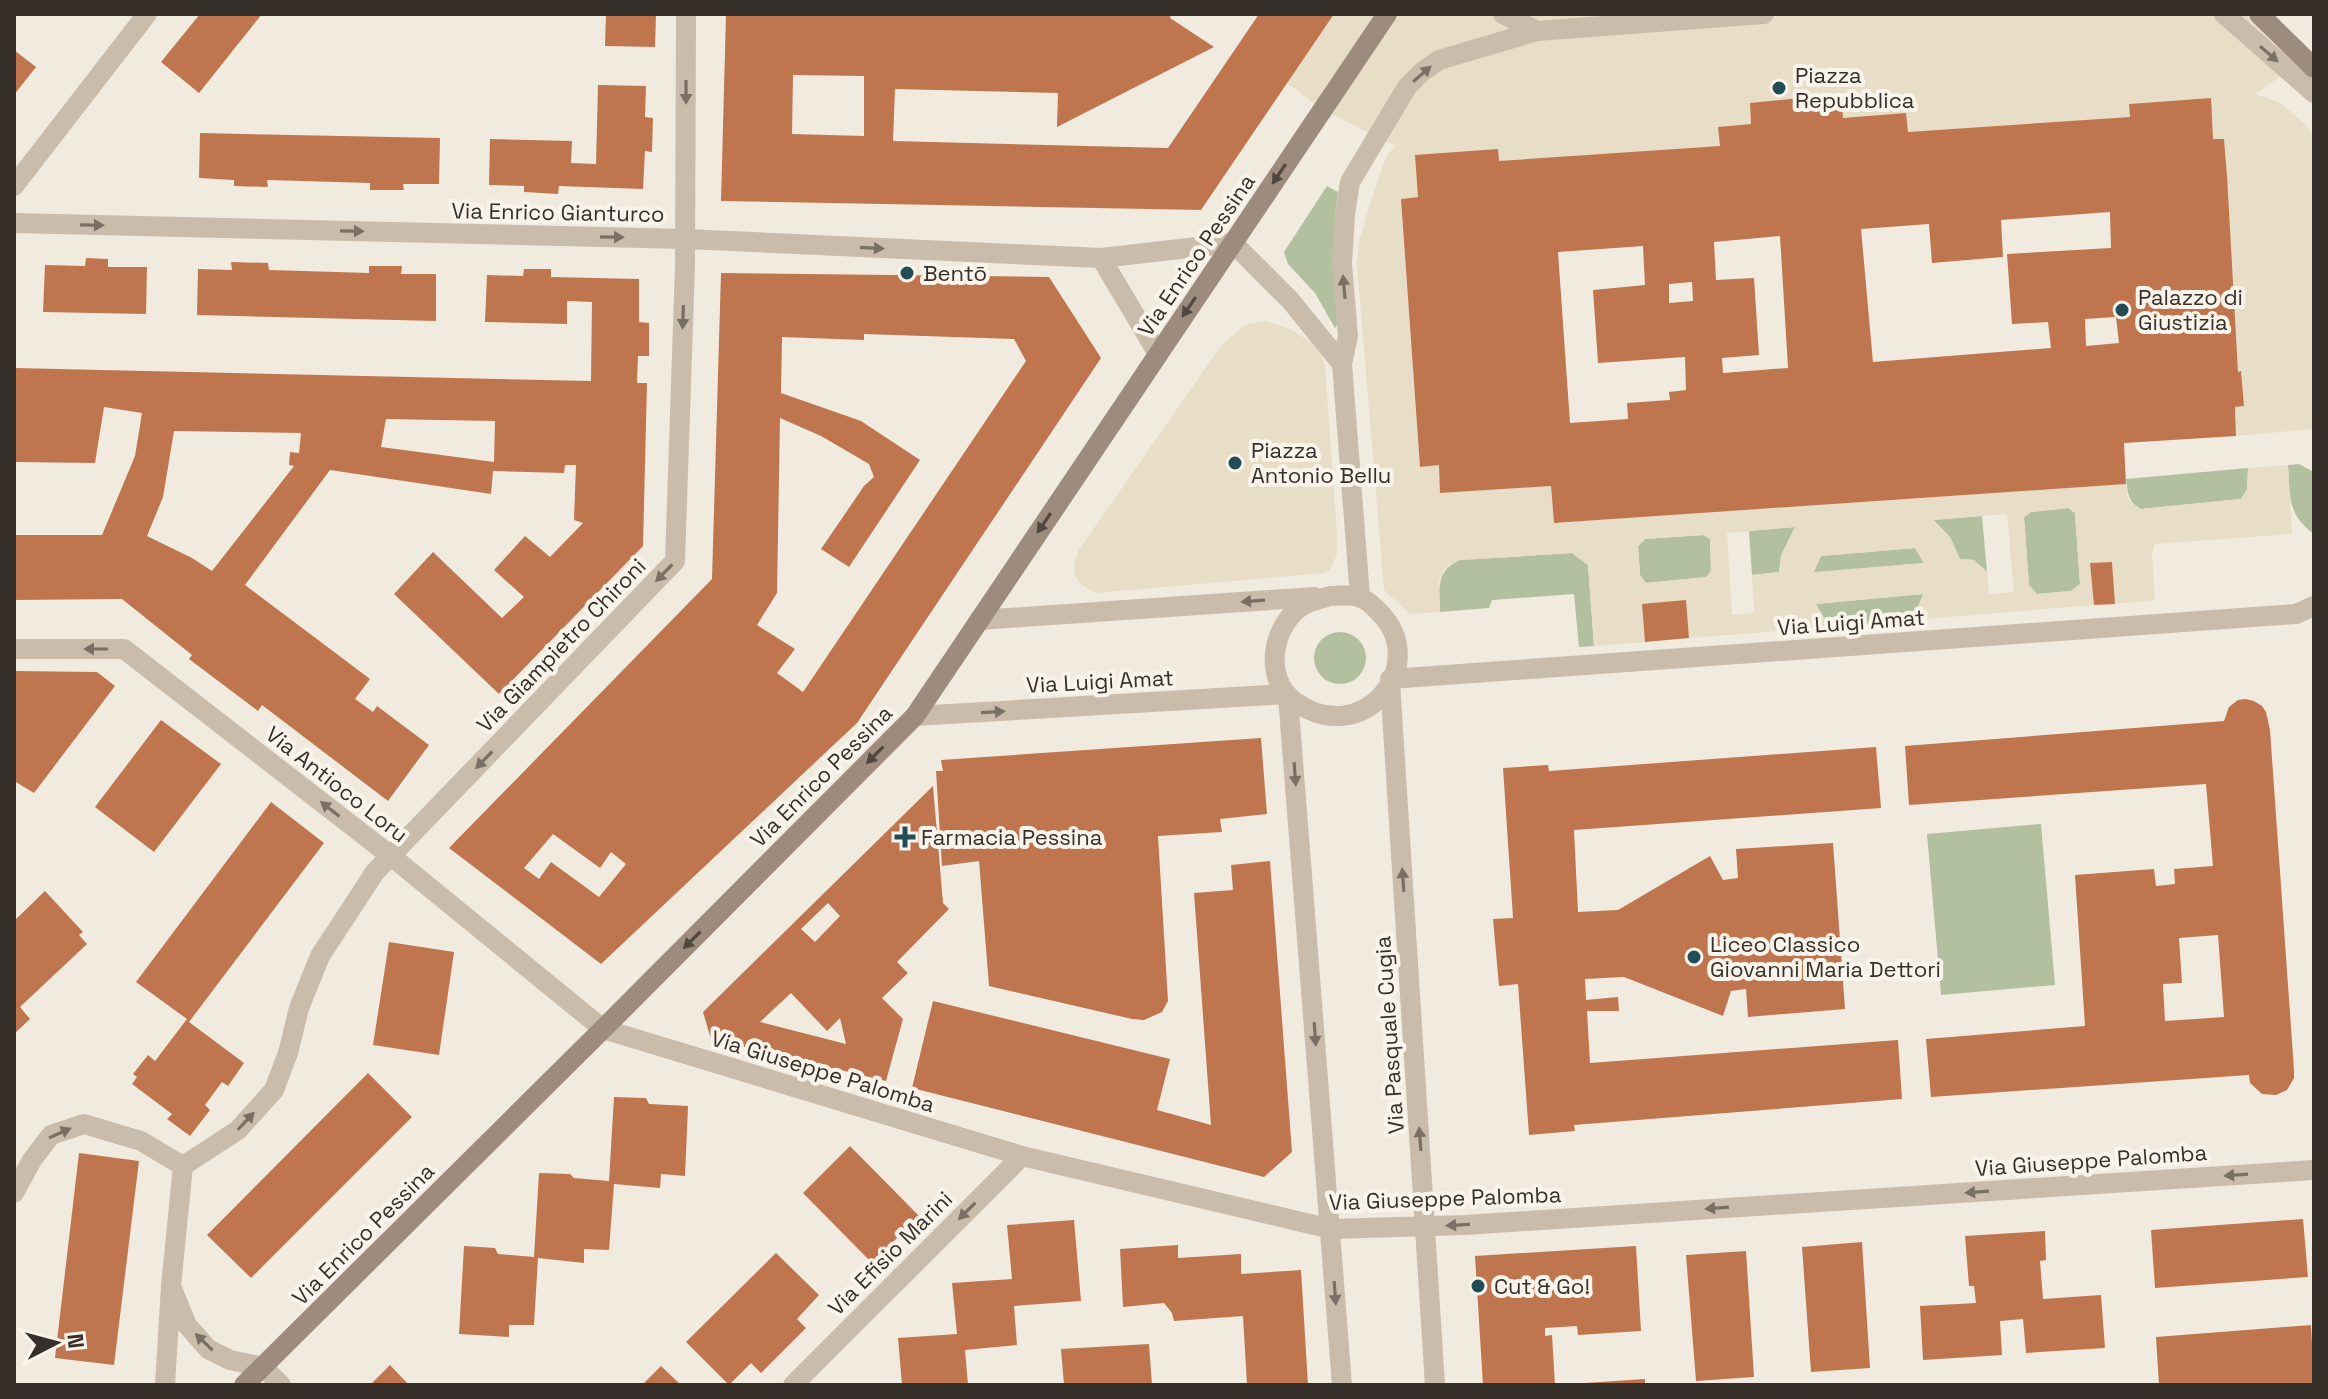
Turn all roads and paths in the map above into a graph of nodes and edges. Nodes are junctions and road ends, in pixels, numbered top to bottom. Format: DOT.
graph roads {
  1 [pos="147,14"];
  2 [pos="686,14"];
  3 [pos="1387,14"];
  4 [pos="1503,14"];
  5 [pos="1764,14"];
  6 [pos="2224,14"];
  7 [pos="2259,14"];
  8 [pos="1537,31"];
  9 [pos="2314,68"];
  10 [pos="2314,93"];
  11 [pos="14,186"];
  12 [pos="14,223"];
  13 [pos="685,239"];
  14 [pos="1233,243"];
  15 [pos="1101,258"];
  16 [pos="1158,354"];
  17 [pos="1342,364"];
  18 [pos="1330,596"];
  19 [pos="1360,597"];
  20 [pos="2314,606"];
  21 [pos="979,620"];
  22 [pos="14,649"];
  23 [pos="1390,680"];
  24 [pos="1288,695"];
  25 [pos="915,716"];
  26 [pos="391,856"];
  27 [pos="603,1029"];
  28 [pos="1022,1156"];
  29 [pos="183,1166"];
  30 [pos="2314,1170"];
  31 [pos="14,1193"];
  32 [pos="1426,1227"];
  33 [pos="1331,1229"];
  34 [pos="171,1286"];
  35 [pos="263,1367"];
  36 [pos="165,1385"];
  37 [pos="244,1385"];
  38 [pos="281,1385"];
  39 [pos="793,1385"];
  40 [pos="1342,1385"];
  41 [pos="1435,1385"];
  1 -- 11 [label="street"];
  2 -- 13 [label="street, Via Giampietro Chironi, one-way"];
  3 -- 14 [label="street, Via Enrico Pessina, one-way"];
  4 -- 8 [label="street"];
  5 -- 8 [label="street"];
  6 -- 10 [label="street, one-way"];
  7 -- 9 [label="street"];
  17 -- 8 [label="street, one-way"];
  12 -- 13 [label="street, Via Enrico Gianturco, one-way"];
  13 -- 15 [label="street, Via Enrico Gianturco, one-way"];
  13 -- 26 [label="street, Via Giampietro Chironi, one-way"];
  14 -- 15 [label="street, Via Enrico Gianturco"];
  14 -- 16 [label="street, Via Enrico Pessina, one-way"];
  14 -- 17 [label="street"];
  15 -- 16 [label="street"];
  16 -- 21 [label="street, Via Enrico Pessina, one-way"];
  17 -- 19 [label="street"];
  18 -- 19 [label="street"];
  18 -- 21 [label="street, one-way"];
  18 -- 24 [label="street"];
  19 -- 23 [label="street"];
  20 -- 23 [label="street, Via Luigi Amat"];
  21 -- 25 [label="street, Via Enrico Pessina"];
  26 -- 22 [label="street, Via Antioco Loru, one-way"];
  23 -- 24 [label="street"];
  32 -- 23 [label="street, Via Pasquale Cugia, one-way"];
  25 -- 24 [label="street, Via Luigi Amat, one-way"];
  24 -- 33 [label="street, one-way"];
  25 -- 27 [label="street, Via Enrico Pessina, one-way"];
  26 -- 27 [label="street, Via Antioco Loru"];
  29 -- 26 [label="street, Via Giampietro Chironi, one-way"];
  27 -- 28 [label="street, Via Giuseppe Palomba"];
  27 -- 35 [label="street, Via Enrico Pessina"];
  28 -- 33 [label="street, Via Giuseppe Palomba"];
  28 -- 39 [label="street, Via Efisio Marini, one-way"];
  31 -- 29 [label="street, one-way"];
  29 -- 34 [label="street"];
  30 -- 32 [label="street, Via Giuseppe Palomba, one-way"];
  32 -- 33 [label="street, Via Giuseppe Palomba"];
  32 -- 41 [label="street, Via Pasquale Cugia"];
  33 -- 40 [label="street, one-way"];
  35 -- 34 [label="street, one-way"];
  34 -- 36 [label="street"];
  35 -- 37 [label="street, Via Enrico Pessina"];
  35 -- 38 [label="street"];
}
